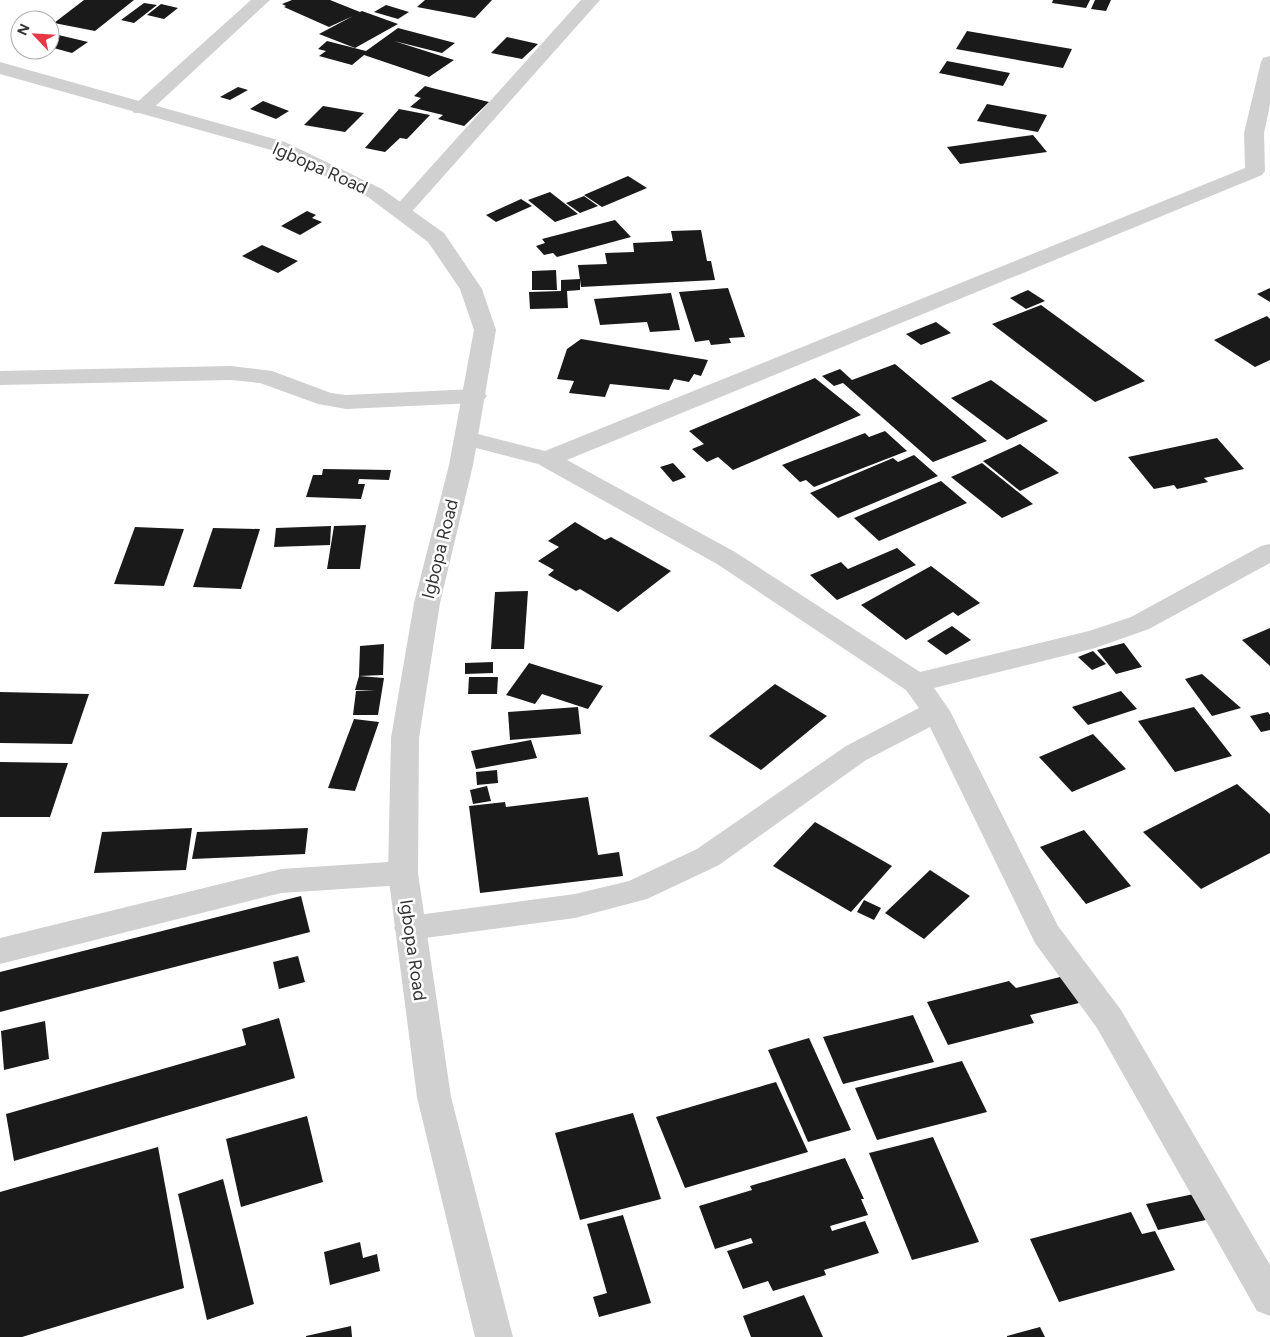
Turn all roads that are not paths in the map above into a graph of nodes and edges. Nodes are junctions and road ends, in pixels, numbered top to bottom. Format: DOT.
graph roads {
  1 [pos="261,0"];
  2 [pos="591,0"];
  3 [pos="1270,62"];
  4 [pos="0,68"];
  5 [pos="141,109"];
  6 [pos="401,212"];
  7 [pos="0,378"];
  8 [pos="475,396"];
  9 [pos="466,438"];
  10 [pos="547,459"];
  11 [pos="1270,552"];
  12 [pos="916,683"];
  13 [pos="936,711"];
  14 [pos="403,873"];
  15 [pos="410,928"];
  16 [pos="0,951"];
  17 [pos="1270,1299"];
  18 [pos="494,1337"];
  1 -- 5 [label="street"];
  2 -- 6 [label="street"];
  3 -- 10 [label="street"];
  4 -- 5 [label="street, Igbopa Road"];
  5 -- 6 [label="street, Igbopa Road"];
  6 -- 8 [label="street, Igbopa Road"];
  7 -- 8 [label="street"];
  8 -- 9 [label="street, Igbopa Road"];
  9 -- 10 [label="street"];
  9 -- 14 [label="street, Igbopa Road"];
  10 -- 12 [label="street"];
  11 -- 12 [label="street"];
  12 -- 13 [label="street"];
  13 -- 15 [label="street"];
  13 -- 17 [label="street"];
  14 -- 15 [label="street, Igbopa Road"];
  14 -- 16 [label="street"];
  15 -- 18 [label="street, Igbopa Road"];
}
